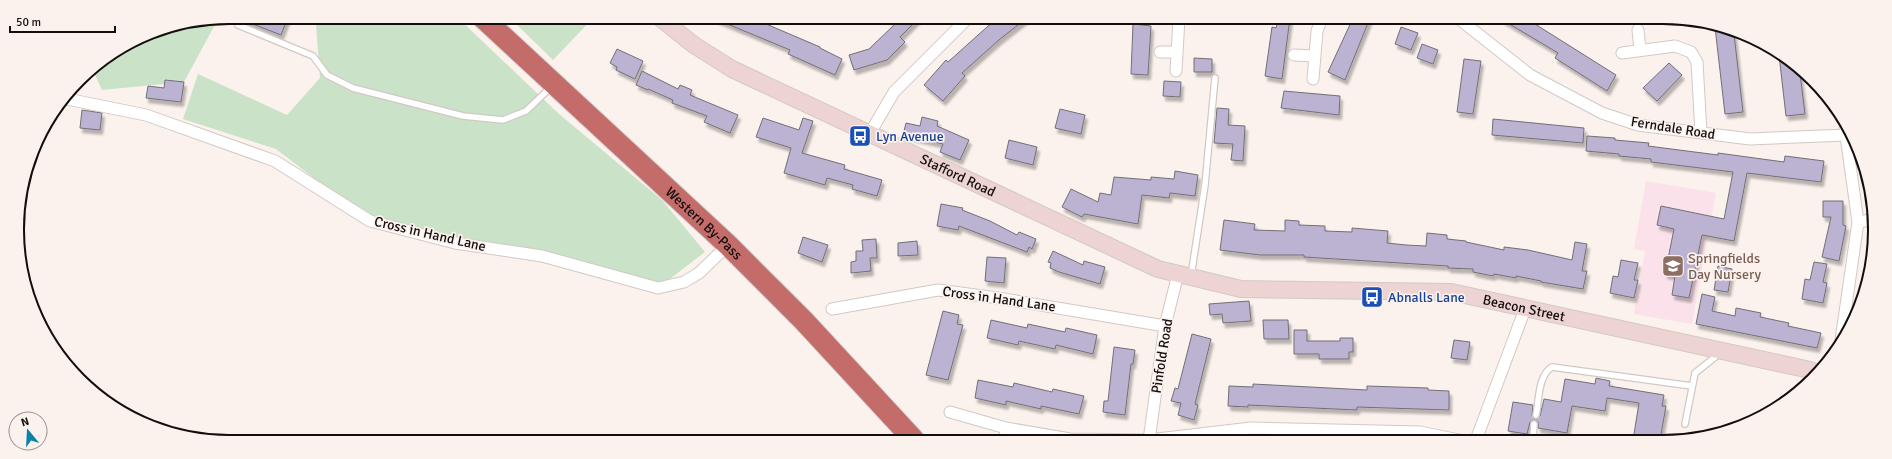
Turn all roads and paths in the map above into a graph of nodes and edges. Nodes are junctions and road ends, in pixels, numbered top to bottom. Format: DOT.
graph roads {
  1 [pos="238,24"];
  2 [pos="490,24"];
  3 [pos="668,24"];
  4 [pos="962,24"];
  5 [pos="1179,24"];
  6 [pos="1320,24"];
  7 [pos="1465,24"];
  8 [pos="1638,30"];
  9 [pos="1640,50"];
  10 [pos="1160,52"];
  11 [pos="1177,52"];
  12 [pos="1622,53"];
  13 [pos="1294,55"];
  14 [pos="1315,56"];
  15 [pos="1176,71"];
  16 [pos="1215,78"];
  17 [pos="1313,79"];
  18 [pos="554,84"];
  19 [pos="70,100"];
  20 [pos="1843,132"];
  21 [pos="870,133"];
  22 [pos="1701,133"];
  23 [pos="1846,137"];
  24 [pos="1868,220"];
  25 [pos="1858,222"];
  26 [pos="728,245"];
  27 [pos="1185,276"];
  28 [pos="832,309"];
  29 [pos="1525,309"];
  30 [pos="1851,310"];
  31 [pos="1165,326"];
  32 [pos="1722,351"];
  33 [pos="1812,371"];
  34 [pos="1692,386"];
  35 [pos="950,412"];
  36 [pos="1536,416"];
  37 [pos="1534,424"];
  38 [pos="1685,424"];
  39 [pos="1006,428"];
  40 [pos="909,435"];
  41 [pos="1005,435"];
  42 [pos="1047,435"];
  43 [pos="1150,435"];
  44 [pos="1221,435"];
  45 [pos="1435,435"];
  46 [pos="1478,435"];
  47 [pos="1533,435"];
  1 -- 18 [label="lane"];
  2 -- 18 [label="highway, Western By-Pass"];
  3 -- 21 [label="street, Stafford Road"];
  4 -- 21 [label="street"];
  5 -- 11 [label="street"];
  6 -- 14 [label="street"];
  7 -- 22 [label="street, Ferndale Road"];
  8 -- 9 [label="street"];
  9 -- 12 [label="street"];
  9 -- 22 [label="street"];
  10 -- 11 [label="street"];
  11 -- 15 [label="street"];
  13 -- 14 [label="street"];
  14 -- 17 [label="street"];
  16 -- 27 [label="lane"];
  18 -- 26 [label="highway, Western By-Pass"];
  19 -- 26 [label="street, Cross in Hand Lane"];
  20 -- 22 [label="street, Ferndale Road"];
  21 -- 27 [label="street, Stafford Road"];
  23 -- 25 [label="street"];
  24 -- 25 [label="street"];
  25 -- 30 [label="street"];
  26 -- 40 [label="highway, Western By-Pass"];
  27 -- 29 [label="street, Beacon Street"];
  27 -- 31 [label="street, Pinfold Road"];
  28 -- 31 [label="street, Cross in Hand Lane"];
  29 -- 32 [label="street, Beacon Street"];
  29 -- 46 [label="street"];
  31 -- 43 [label="street, Pinfold Road"];
  32 -- 33 [label="street, Beacon Street"];
  32 -- 34 [label="lane"];
  34 -- 36 [label="lane"];
  34 -- 38 [label="lane"];
  35 -- 39 [label="street"];
  37 -- 47 [label="lane"];
  39 -- 41 [label="street"];
  39 -- 42 [label="street"];
  44 -- 45 [label="street"];
}
